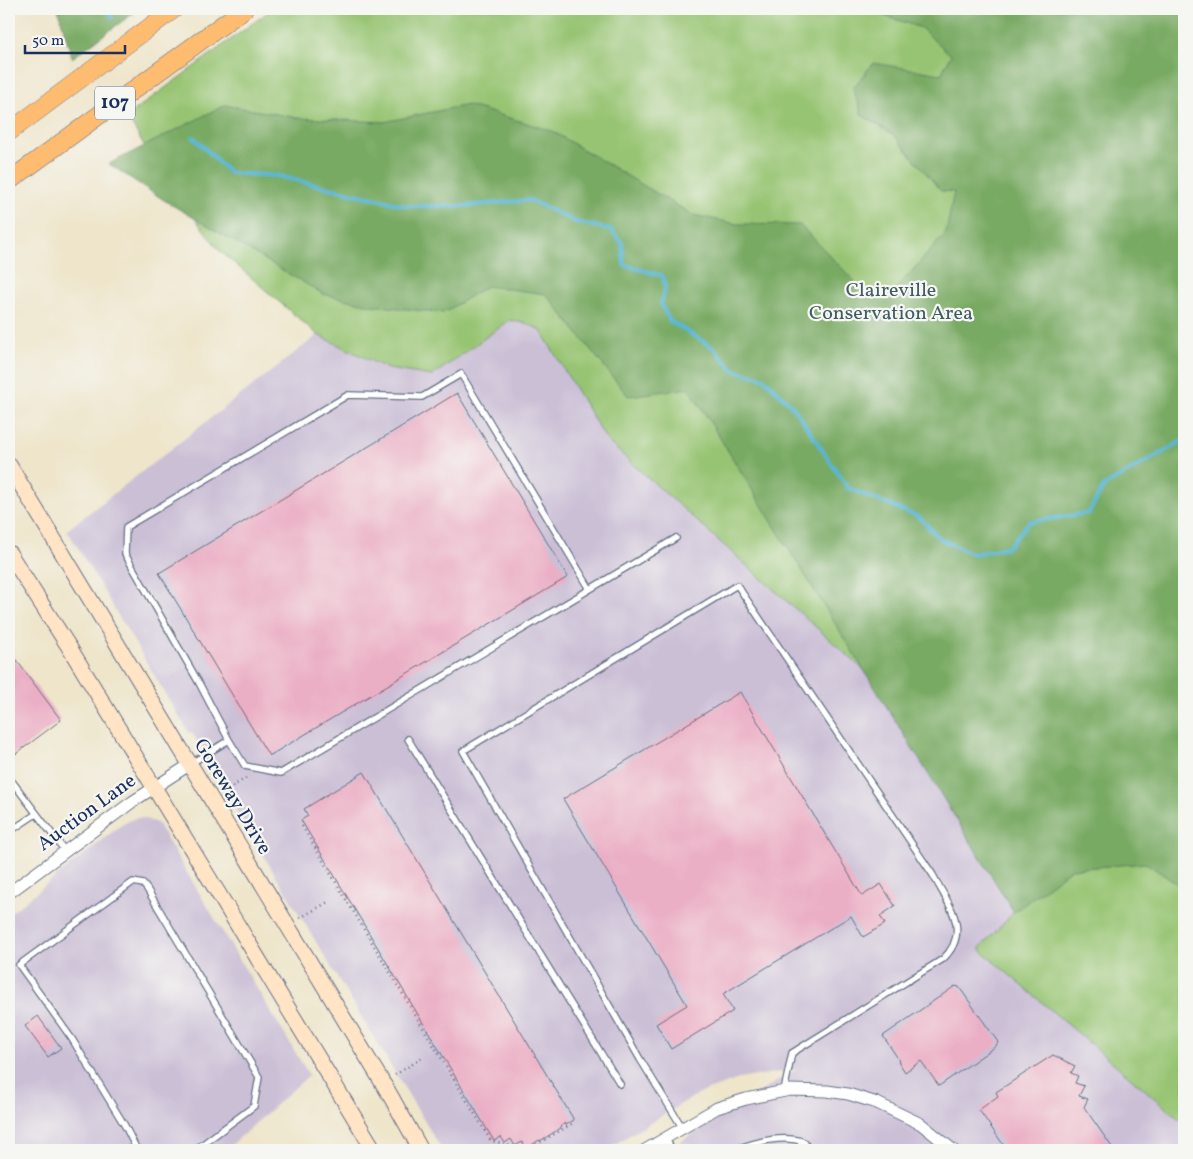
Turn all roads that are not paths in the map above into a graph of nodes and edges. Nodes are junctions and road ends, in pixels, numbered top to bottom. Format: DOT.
graph roads {
  1 [pos="174,9"];
  2 [pos="244,9"];
  3 [pos="9,132"];
  4 [pos="9,181"];
  5 [pos="9,465"];
  6 [pos="676,538"];
  7 [pos="11,562"];
  8 [pos="590,589"];
  9 [pos="408,739"];
  10 [pos="229,740"];
  11 [pos="189,764"];
  12 [pos="11,780"];
  13 [pos="154,787"];
  14 [pos="36,814"];
  15 [pos="9,832"];
  16 [pos="65,852"];
  17 [pos="9,894"];
  18 [pos="620,1084"];
  19 [pos="784,1091"];
  20 [pos="682,1127"];
  21 [pos="665,1137"];
  22 [pos="137,1150"];
  23 [pos="195,1150"];
  24 [pos="374,1150"];
  25 [pos="421,1150"];
  26 [pos="645,1150"];
  27 [pos="672,1150"];
  28 [pos="734,1150"];
  29 [pos="809,1150"];
  30 [pos="953,1150"];
  1 -- 3 [label="main road, 107"];
  2 -- 4 [label="main road, 107"];
  5 -- 11 [label="main road, Goreway Drive"];
  6 -- 8 [label="lane"];
  7 -- 13 [label="main road"];
  8 -- 10 [label="lane"];
  8 -- 10 [label="lane"];
  9 -- 18 [label="lane"];
  10 -- 11 [label="lane"];
  11 -- 13 [label="street, Auction Lane"];
  11 -- 25 [label="main road, Goreway Drive"];
  12 -- 14 [label="lane"];
  13 -- 16 [label="street, Auction Lane"];
  13 -- 24 [label="main road"];
  14 -- 15 [label="lane"];
  14 -- 16 [label="lane"];
  16 -- 17 [label="street, Auction Lane"];
  19 -- 20 [label="street"];
  19 -- 20 [label="lane"];
  19 -- 30 [label="street"];
  20 -- 21 [label="street"];
  21 -- 26 [label="street"];
  21 -- 27 [label="lane"];
  22 -- 23 [label="lane"];
  28 -- 29 [label="lane"];
}
